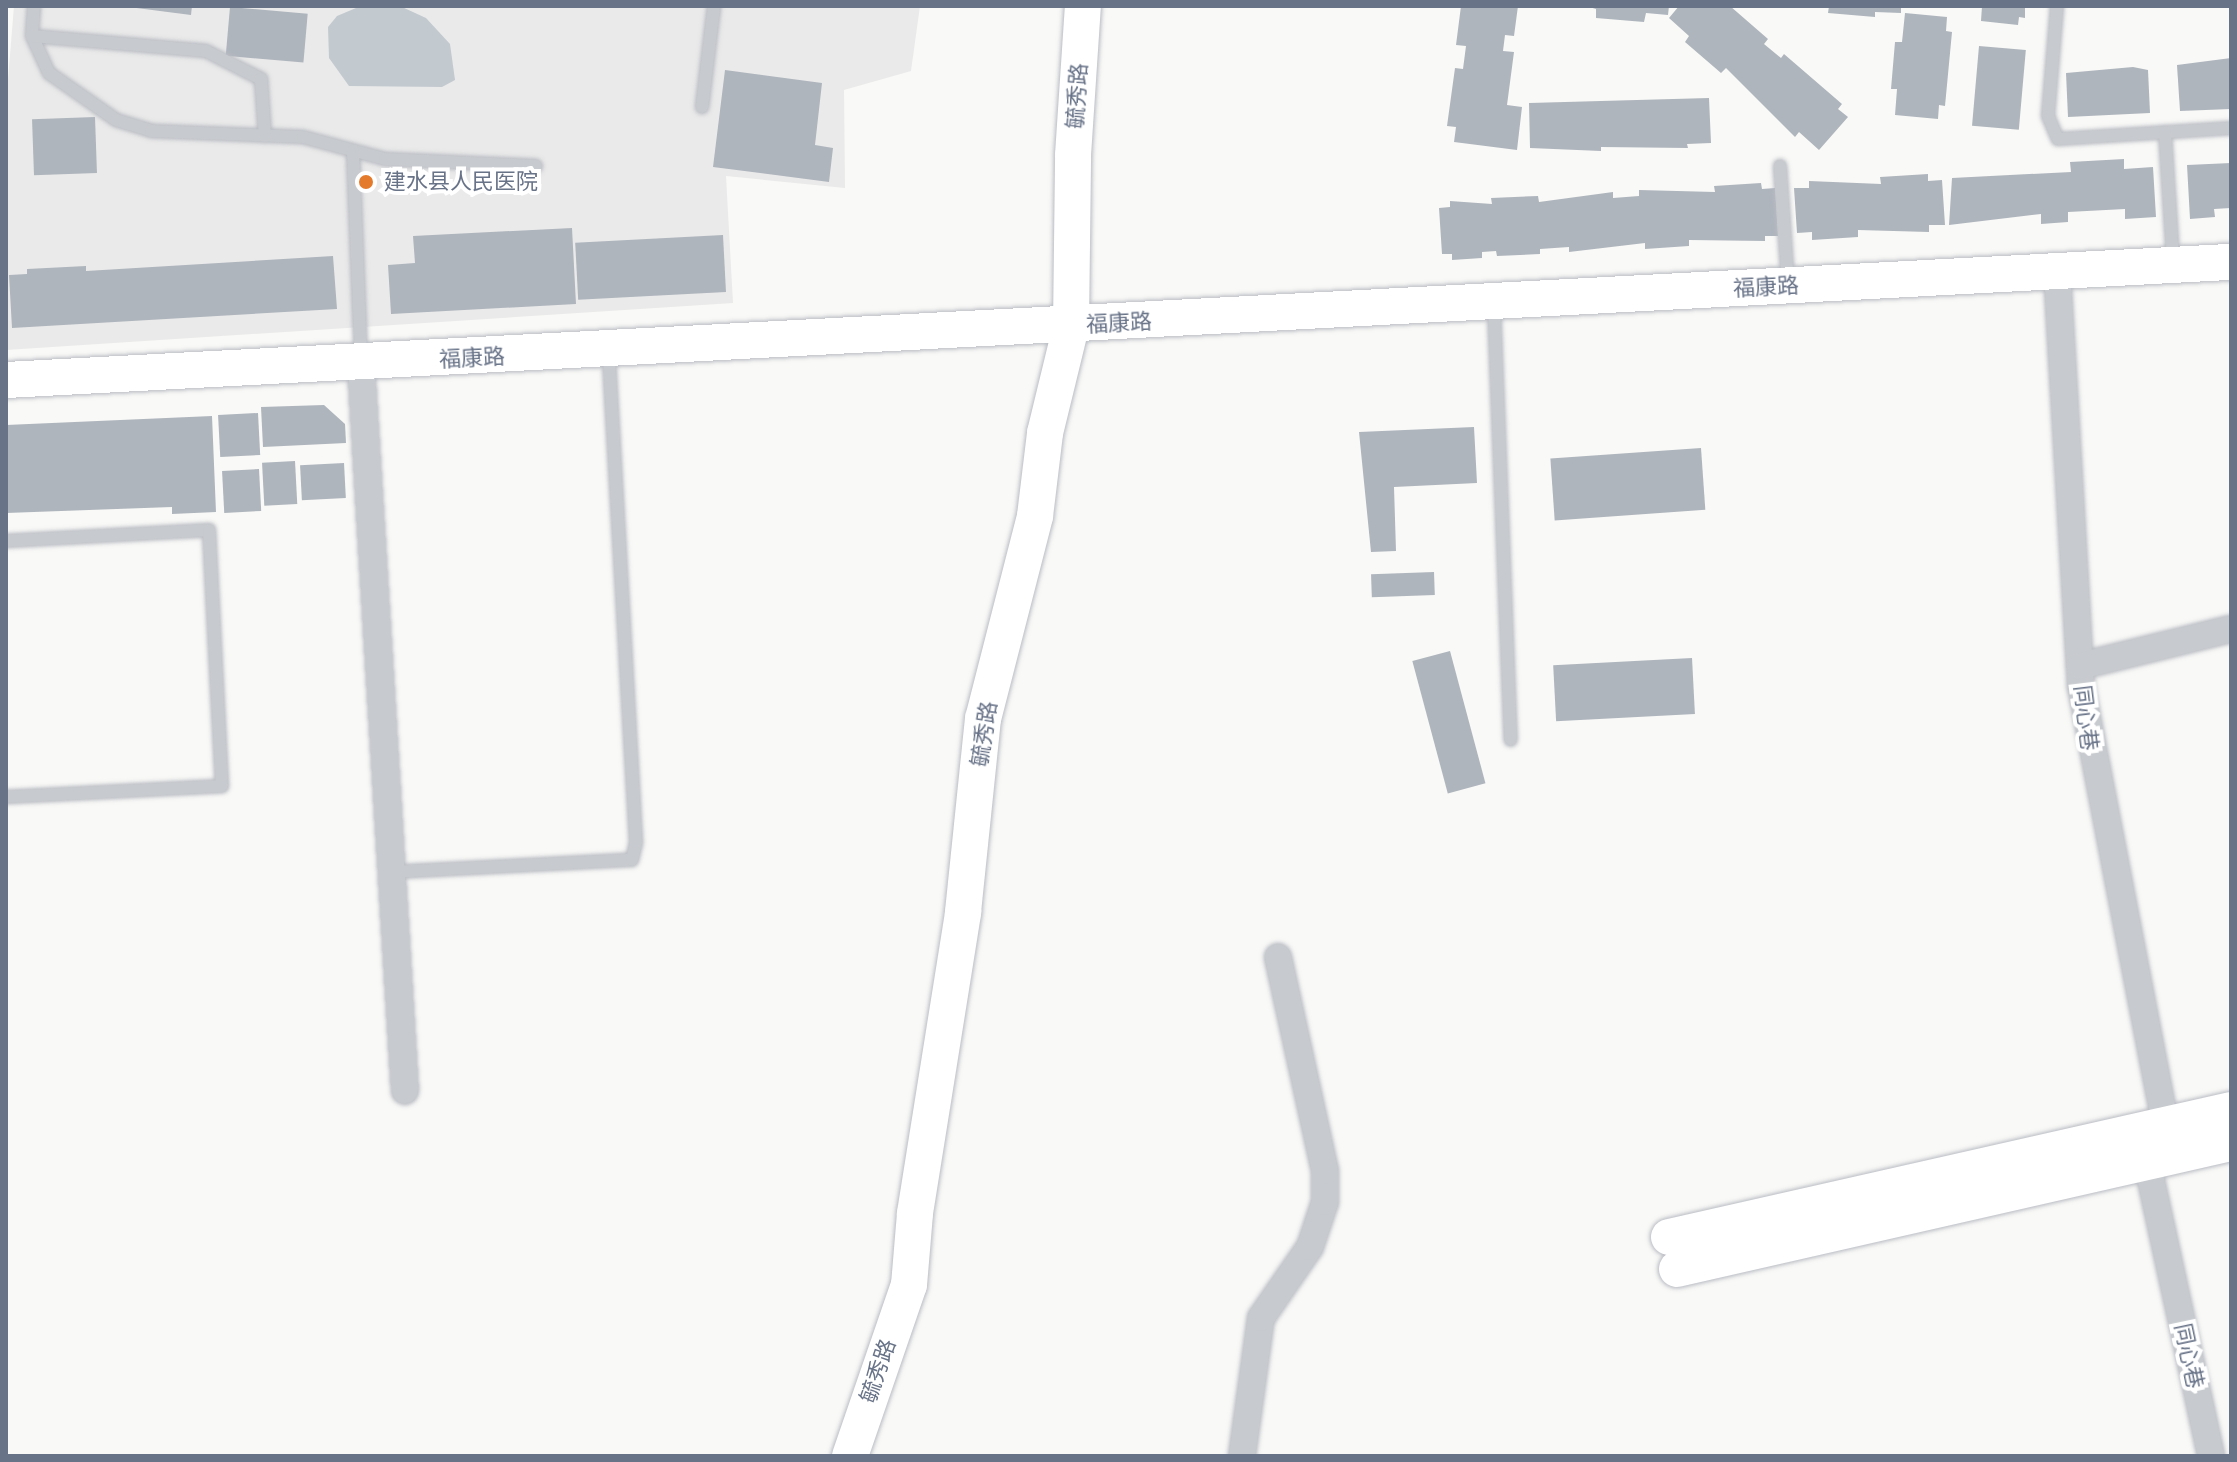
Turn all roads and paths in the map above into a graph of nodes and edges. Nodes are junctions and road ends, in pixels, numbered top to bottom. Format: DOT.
graph roads {
  1 [pos="34,6"];
  2 [pos="714,6"];
  3 [pos="1083,6"];
  4 [pos="2057,6"];
  5 [pos="32,36"];
  6 [pos="702,107"];
  7 [pos="2231,128"];
  8 [pos="2165,132"];
  9 [pos="265,136"];
  10 [pos="353,151"];
  11 [pos="536,166"];
  12 [pos="1780,166"];
  13 [pos="2231,262"];
  14 [pos="2173,265"];
  15 [pos="2057,271"];
  16 [pos="1788,286"];
  17 [pos="1494,302"];
  18 [pos="1071,326"];
  19 [pos="609,352"];
  20 [pos="361,364"];
  21 [pos="6,380"];
  22 [pos="6,541"];
  23 [pos="2231,629"];
  24 [pos="2080,666"];
  25 [pos="1511,740"];
  26 [pos="6,797"];
  27 [pos="392,872"];
  28 [pos="1278,957"];
  29 [pos="405,1091"];
  30 [pos="2231,1110"];
  31 [pos="2231,1143"];
  32 [pos="2162,1148"];
  33 [pos="1673,1253"];
  34 [pos="850,1456"];
  35 [pos="1242,1456"];
  36 [pos="2211,1456"];
  1 -- 5 [label="lane"];
  2 -- 6 [label="lane"];
  3 -- 18 [label="street, 毓秀路"];
  4 -- 8 [label="lane"];
  5 -- 9 [label="lane"];
  5 -- 9 [label="lane"];
  7 -- 8 [label="lane"];
  8 -- 14 [label="lane"];
  9 -- 10 [label="lane"];
  10 -- 11 [label="lane"];
  10 -- 20 [label="lane"];
  12 -- 16 [label="lane"];
  13 -- 14 [label="street, 福康路"];
  14 -- 15 [label="street, 福康路"];
  15 -- 16 [label="street, 福康路"];
  15 -- 24 [label="street, 同心巷"];
  16 -- 17 [label="street, 福康路"];
  17 -- 18 [label="street, 福康路"];
  17 -- 25 [label="lane"];
  18 -- 19 [label="street, 福康路"];
  18 -- 34 [label="street, 毓秀路"];
  19 -- 20 [label="street, 福康路"];
  19 -- 27 [label="lane"];
  20 -- 21 [label="street, 福康路"];
  20 -- 27 [label="street"];
  22 -- 26 [label="lane"];
  23 -- 24 [label="street"];
  24 -- 32 [label="street, 同心巷"];
  27 -- 29 [label="street"];
  28 -- 35 [label="street"];
  30 -- 32 [label="street"];
  31 -- 32 [label="street"];
  32 -- 33 [label="street"];
  32 -- 36 [label="street, 同心巷"];
}
